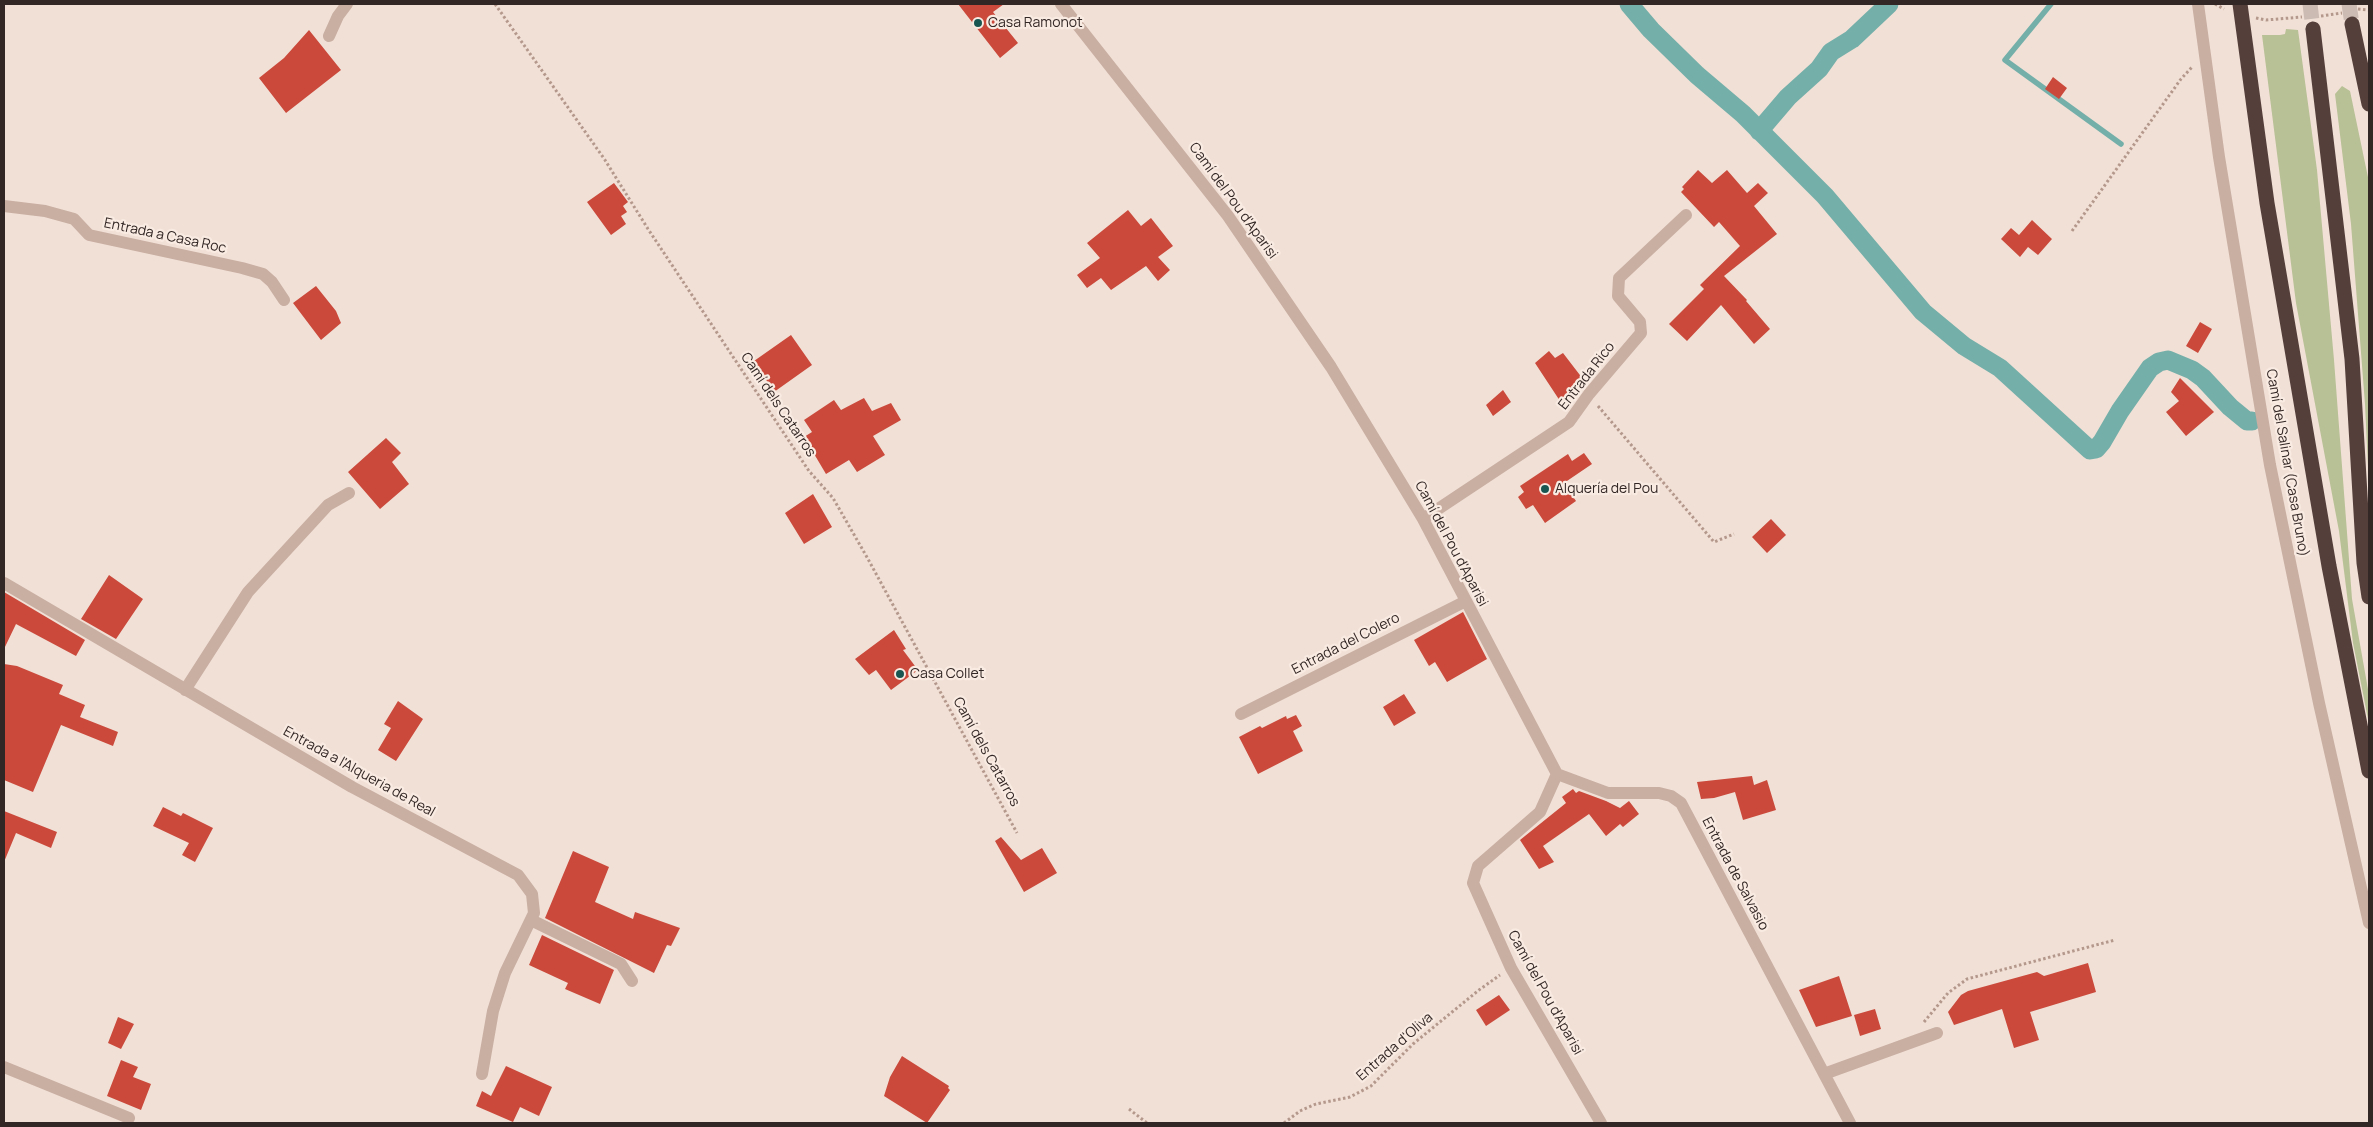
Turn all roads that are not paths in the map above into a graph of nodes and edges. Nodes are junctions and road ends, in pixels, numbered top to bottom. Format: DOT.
graph roads {
  1 [pos="347,4"];
  2 [pos="1061,4"];
  3 [pos="2198,4"];
  4 [pos="2234,8"];
  5 [pos="2352,24"];
  6 [pos="2313,29"];
  7 [pos="329,36"];
  8 [pos="2369,104"];
  9 [pos="4,206"];
  10 [pos="1686,215"];
  11 [pos="284,300"];
  12 [pos="349,493"];
  13 [pos="1423,519"];
  14 [pos="4,583"];
  15 [pos="2369,597"];
  16 [pos="1466,600"];
  17 [pos="186,690"];
  18 [pos="1241,714"];
  19 [pos="2369,771"];
  20 [pos="1557,774"];
  21 [pos="531,920"];
  22 [pos="2369,922"];
  23 [pos="632,981"];
  24 [pos="1937,1033"];
  25 [pos="4,1067"];
  26 [pos="482,1074"];
  27 [pos="1824,1074"];
  28 [pos="129,1118"];
  29 [pos="1601,1123"];
  30 [pos="1850,1123"];
  1 -- 7 [label="street"];
  2 -- 13 [label="street, Camí del Pou d'Aparisi"];
  3 -- 22 [label="street, Camí del Salinar (Casa Bruno)"];
  4 -- 19 [label="highway"];
  5 -- 8 [label="highway"];
  6 -- 15 [label="highway"];
  9 -- 11 [label="street, Entrada a Casa Roc"];
  10 -- 13 [label="street, Entrada Rico"];
  12 -- 17 [label="street"];
  13 -- 16 [label="street, Camí del Pou d'Aparisi"];
  14 -- 17 [label="street, Entrada a l'Alqueria de Real"];
  16 -- 18 [label="street, Entrada del Colero"];
  16 -- 20 [label="street, Camí del Pou d'Aparisi"];
  17 -- 21 [label="street, Entrada a l'Alqueria de Real"];
  20 -- 27 [label="street, Entrada de Salvasio"];
  20 -- 29 [label="street, Camí del Pou d'Aparisi"];
  21 -- 23 [label="street"];
  21 -- 26 [label="street, Entrada a l'Alqueria de Real"];
  24 -- 27 [label="street"];
  25 -- 28 [label="street"];
  27 -- 30 [label="street, Entrada de Salvasio"];
}
